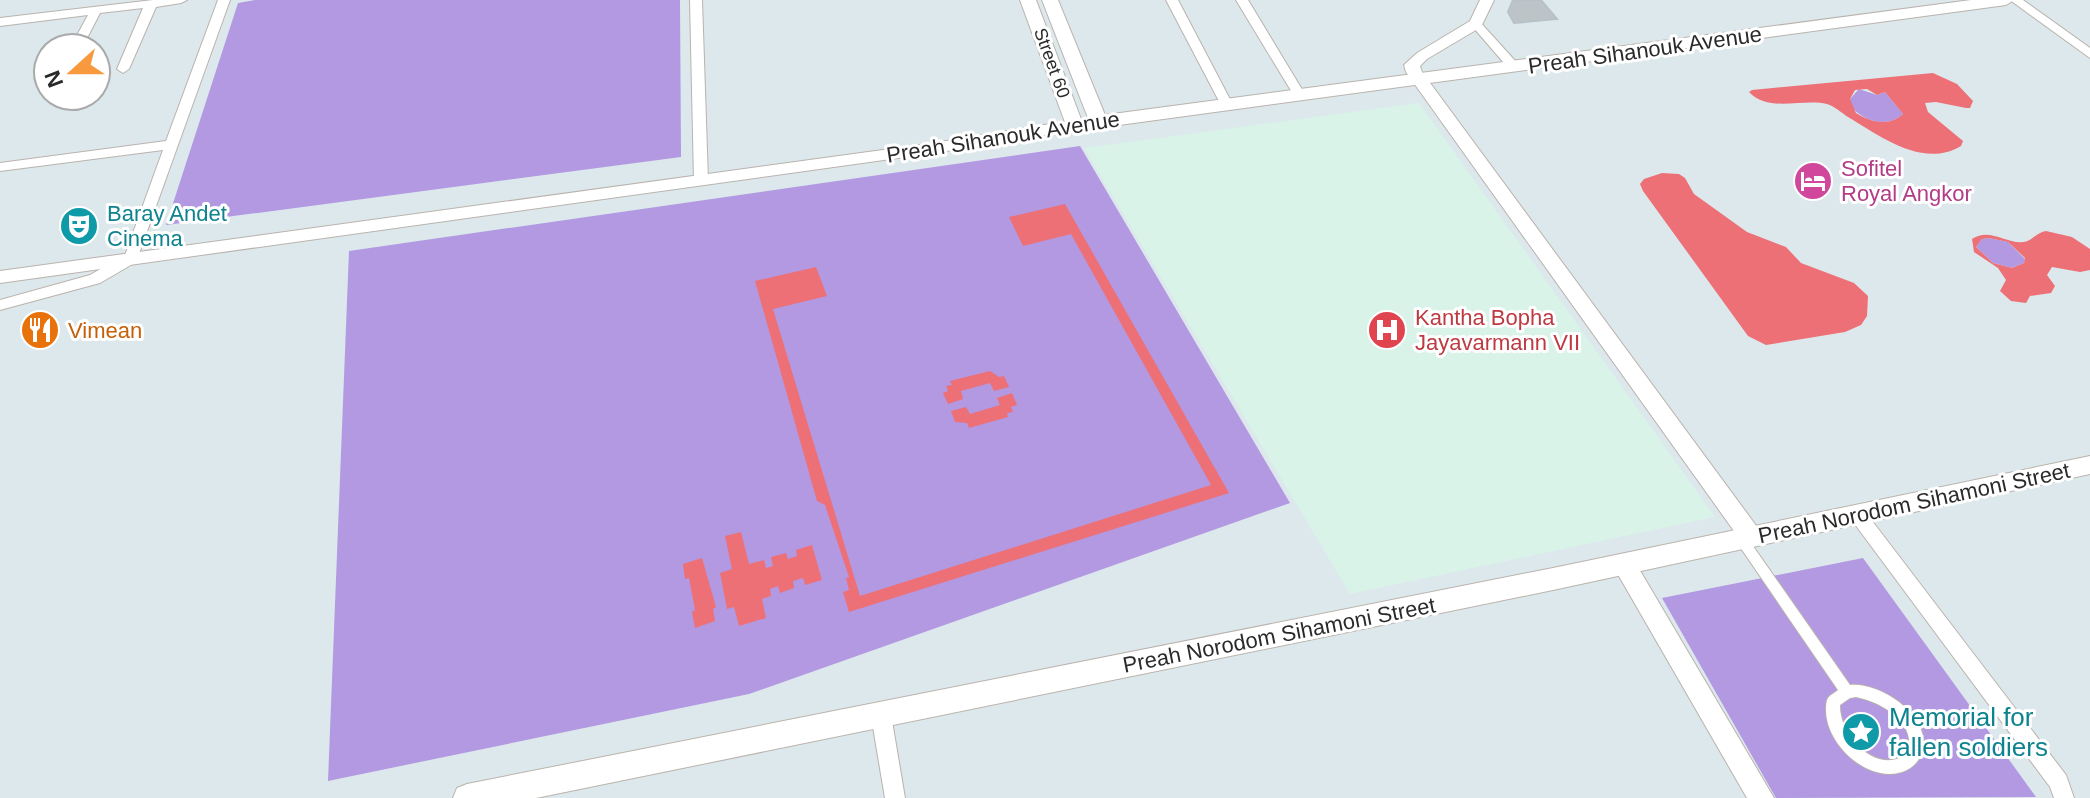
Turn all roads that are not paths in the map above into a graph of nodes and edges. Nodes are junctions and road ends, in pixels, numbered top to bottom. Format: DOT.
graph roads {
  1 [pos="181,0"];
  2 [pos="224,0"];
  3 [pos="696,0"];
  4 [pos="1028,0"];
  5 [pos="1050,0"];
  6 [pos="1172,0"];
  7 [pos="1242,0"];
  8 [pos="1487,0"];
  9 [pos="2006,0"];
  10 [pos="2016,0"];
  11 [pos="151,4"];
  12 [pos="96,10"];
  13 [pos="0,22"];
  14 [pos="1476,24"];
  15 [pos="84,32"];
  16 [pos="2090,54"];
  17 [pos="1514,67"];
  18 [pos="123,69"];
  19 [pos="1420,81"];
  20 [pos="1300,96"];
  21 [pos="1227,105"];
  22 [pos="1099,122"];
  23 [pos="1075,125"];
  24 [pos="171,145"];
  25 [pos="0,167"];
  26 [pos="701,181"];
  27 [pos="131,258"];
  28 [pos="2,282"];
  29 [pos="0,305"];
  30 [pos="2090,465"];
  31 [pos="1857,514"];
  32 [pos="1747,539"];
  33 [pos="1624,564"];
  34 [pos="1847,692"];
  35 [pos="881,715"];
  36 [pos="534,790"];
  37 [pos="467,798"];
  38 [pos="895,798"];
  39 [pos="1761,798"];
  40 [pos="2064,798"];
  1 -- 11 [label="street"];
  2 -- 24 [label="street"];
  3 -- 26 [label="street"];
  4 -- 23 [label="main road, Street 60"];
  5 -- 22 [label="main road, Street 60"];
  6 -- 21 [label="street"];
  7 -- 20 [label="street"];
  8 -- 14 [label="street"];
  9 -- 17 [label="main road, Preah Sihanouk Avenue"];
  10 -- 16 [label="street"];
  11 -- 12 [label="street"];
  11 -- 18 [label="street"];
  12 -- 13 [label="street"];
  12 -- 15 [label="street"];
  14 -- 17 [label="street"];
  14 -- 19 [label="street"];
  17 -- 19 [label="main road, Preah Sihanouk Avenue"];
  19 -- 20 [label="main road, Preah Sihanouk Avenue"];
  19 -- 32 [label="street"];
  20 -- 21 [label="main road, Preah Sihanouk Avenue"];
  21 -- 22 [label="main road, Preah Sihanouk Avenue"];
  22 -- 23 [label="main road, Preah Sihanouk Avenue"];
  23 -- 26 [label="street, Preah Sihanouk Avenue"];
  24 -- 25 [label="street"];
  24 -- 27 [label="street"];
  26 -- 27 [label="street, Preah Sihanouk Avenue"];
  27 -- 28 [label="street, Preah Sihanouk Avenue"];
  27 -- 29 [label="street"];
  30 -- 31 [label="main road, Preah Norodom Sihamoni Street"];
  31 -- 32 [label="main road, Preah Norodom Sihamoni Street"];
  31 -- 40 [label="street"];
  32 -- 33 [label="main road, Preah Norodom Sihamoni Street"];
  32 -- 34 [label="street"];
  33 -- 35 [label="main road, Preah Norodom Sihamoni Street"];
  33 -- 39 [label="street"];
  34 -- 34 [label="street"];
  35 -- 36 [label="main road, Preah Norodom Sihamoni Street"];
  35 -- 38 [label="street"];
  36 -- 37 [label="main road, Preah Norodom Sihamoni Street"];
}
